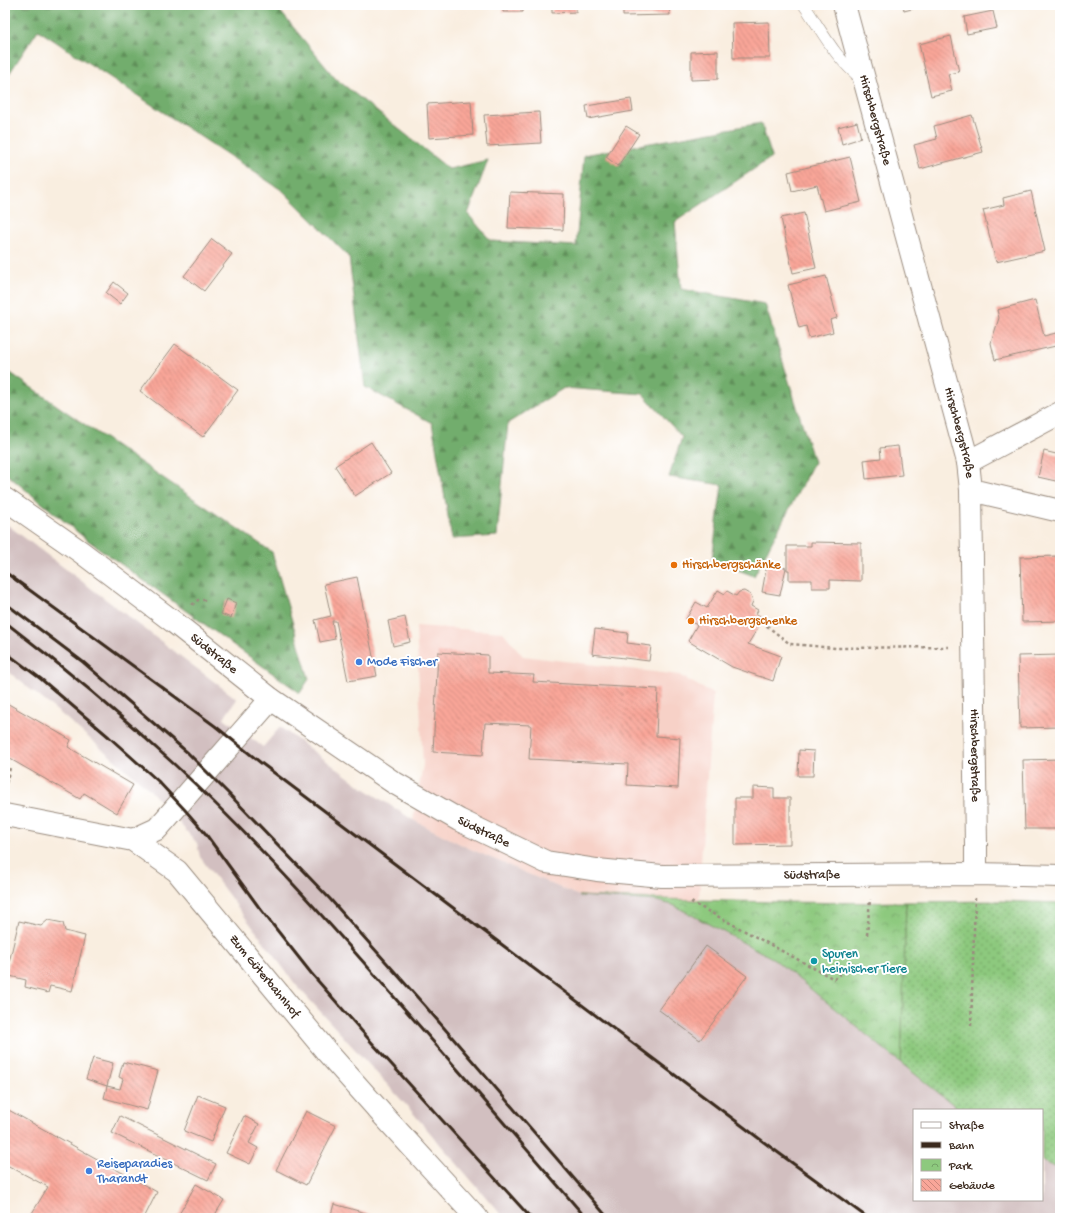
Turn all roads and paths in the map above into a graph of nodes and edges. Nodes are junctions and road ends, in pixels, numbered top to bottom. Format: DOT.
graph roads {
  1 [pos="804,5"];
  2 [pos="844,5"];
  3 [pos="864,81"];
  4 [pos="1060,413"];
  5 [pos="968,462"];
  6 [pos="971,490"];
  7 [pos="5,499"];
  8 [pos="1060,511"];
  9 [pos="762,622"];
  10 [pos="948,647"];
  11 [pos="271,699"];
  12 [pos="5,765"];
  13 [pos="5,788"];
  14 [pos="5,815"];
  15 [pos="133,840"];
  16 [pos="976,874"];
  17 [pos="1060,876"];
  18 [pos="870,895"];
  19 [pos="976,896"];
  20 [pos="688,900"];
  21 [pos="867,935"];
  22 [pos="854,963"];
  23 [pos="971,1026"];
  24 [pos="477,1218"];
  1 -- 3 [label="lane"];
  2 -- 3 [label="street, Hirschbergstraße"];
  3 -- 5 [label="street, Hirschbergstraße"];
  4 -- 5 [label="street"];
  5 -- 6 [label="street, Hirschbergstraße"];
  6 -- 8 [label="street"];
  6 -- 16 [label="street, Hirschbergstraße"];
  7 -- 11 [label="street, Südstraße"];
  9 -- 10 [label="path"];
  11 -- 15 [label="street"];
  11 -- 16 [label="street, Südstraße"];
  12 -- 13 [label="path"];
  14 -- 15 [label="street, Zum Güterbahnhof"];
  15 -- 24 [label="street, Zum Güterbahnhof"];
  16 -- 17 [label="street, Südstraße"];
  18 -- 21 [label="path"];
  19 -- 23 [label="path"];
  20 -- 22 [label="path"];
}
